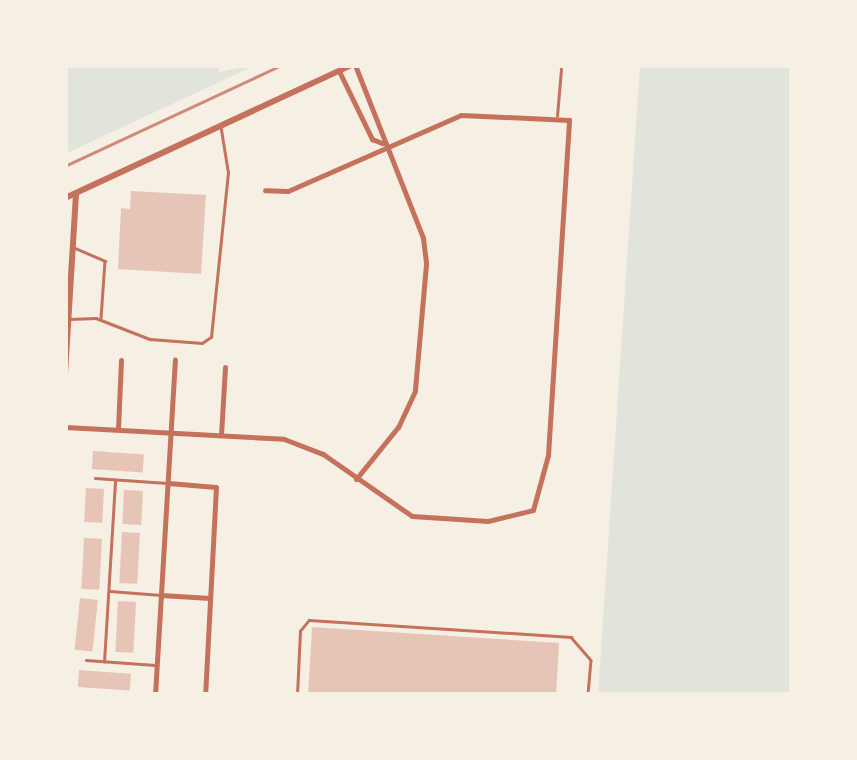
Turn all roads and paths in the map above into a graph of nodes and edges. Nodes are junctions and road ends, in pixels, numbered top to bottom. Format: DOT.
graph roads {
  1 [pos="353,65"];
  2 [pos="561,69"];
  3 [pos="339,70"];
  4 [pos="557,117"];
  5 [pos="220,126"];
  6 [pos="383,145"];
  7 [pos="265,190"];
  8 [pos="76,193"];
  9 [pos="65,198"];
  10 [pos="73,248"];
  11 [pos="68,319"];
  12 [pos="100,319"];
  13 [pos="121,360"];
  14 [pos="175,360"];
  15 [pos="226,367"];
  16 [pos="65,374"];
  17 [pos="65,426"];
  18 [pos="118,430"];
  19 [pos="170,432"];
  20 [pos="221,435"];
  21 [pos="95,478"];
  22 [pos="356,479"];
  23 [pos="115,480"];
  24 [pos="167,483"];
  25 [pos="108,592"];
  26 [pos="160,595"];
  27 [pos="210,598"];
  28 [pos="86,660"];
  29 [pos="104,662"];
  30 [pos="156,665"];
  31 [pos="154,695"];
  32 [pos="204,695"];
  33 [pos="296,695"];
  34 [pos="588,695"];
  1 -- 3 [label="street"];
  1 -- 6 [label="street"];
  2 -- 4 [label="lane"];
  3 -- 5 [label="street"];
  3 -- 6 [label="street"];
  4 -- 6 [label="street"];
  4 -- 22 [label="street"];
  5 -- 8 [label="street"];
  5 -- 12 [label="lane"];
  6 -- 7 [label="street"];
  6 -- 22 [label="street"];
  8 -- 9 [label="street"];
  8 -- 10 [label="street"];
  10 -- 11 [label="street"];
  10 -- 12 [label="lane"];
  11 -- 12 [label="lane"];
  11 -- 16 [label="street"];
  13 -- 18 [label="street"];
  14 -- 19 [label="street"];
  15 -- 20 [label="street"];
  17 -- 18 [label="street"];
  18 -- 19 [label="street"];
  19 -- 20 [label="street"];
  19 -- 24 [label="street"];
  20 -- 22 [label="street"];
  21 -- 23 [label="lane"];
  23 -- 24 [label="lane"];
  23 -- 25 [label="lane"];
  24 -- 26 [label="street"];
  24 -- 27 [label="street"];
  25 -- 26 [label="lane"];
  25 -- 29 [label="lane"];
  26 -- 27 [label="street"];
  26 -- 30 [label="street"];
  27 -- 32 [label="street"];
  28 -- 29 [label="lane"];
  29 -- 30 [label="lane"];
  30 -- 31 [label="street"];
  33 -- 34 [label="lane"];
}
